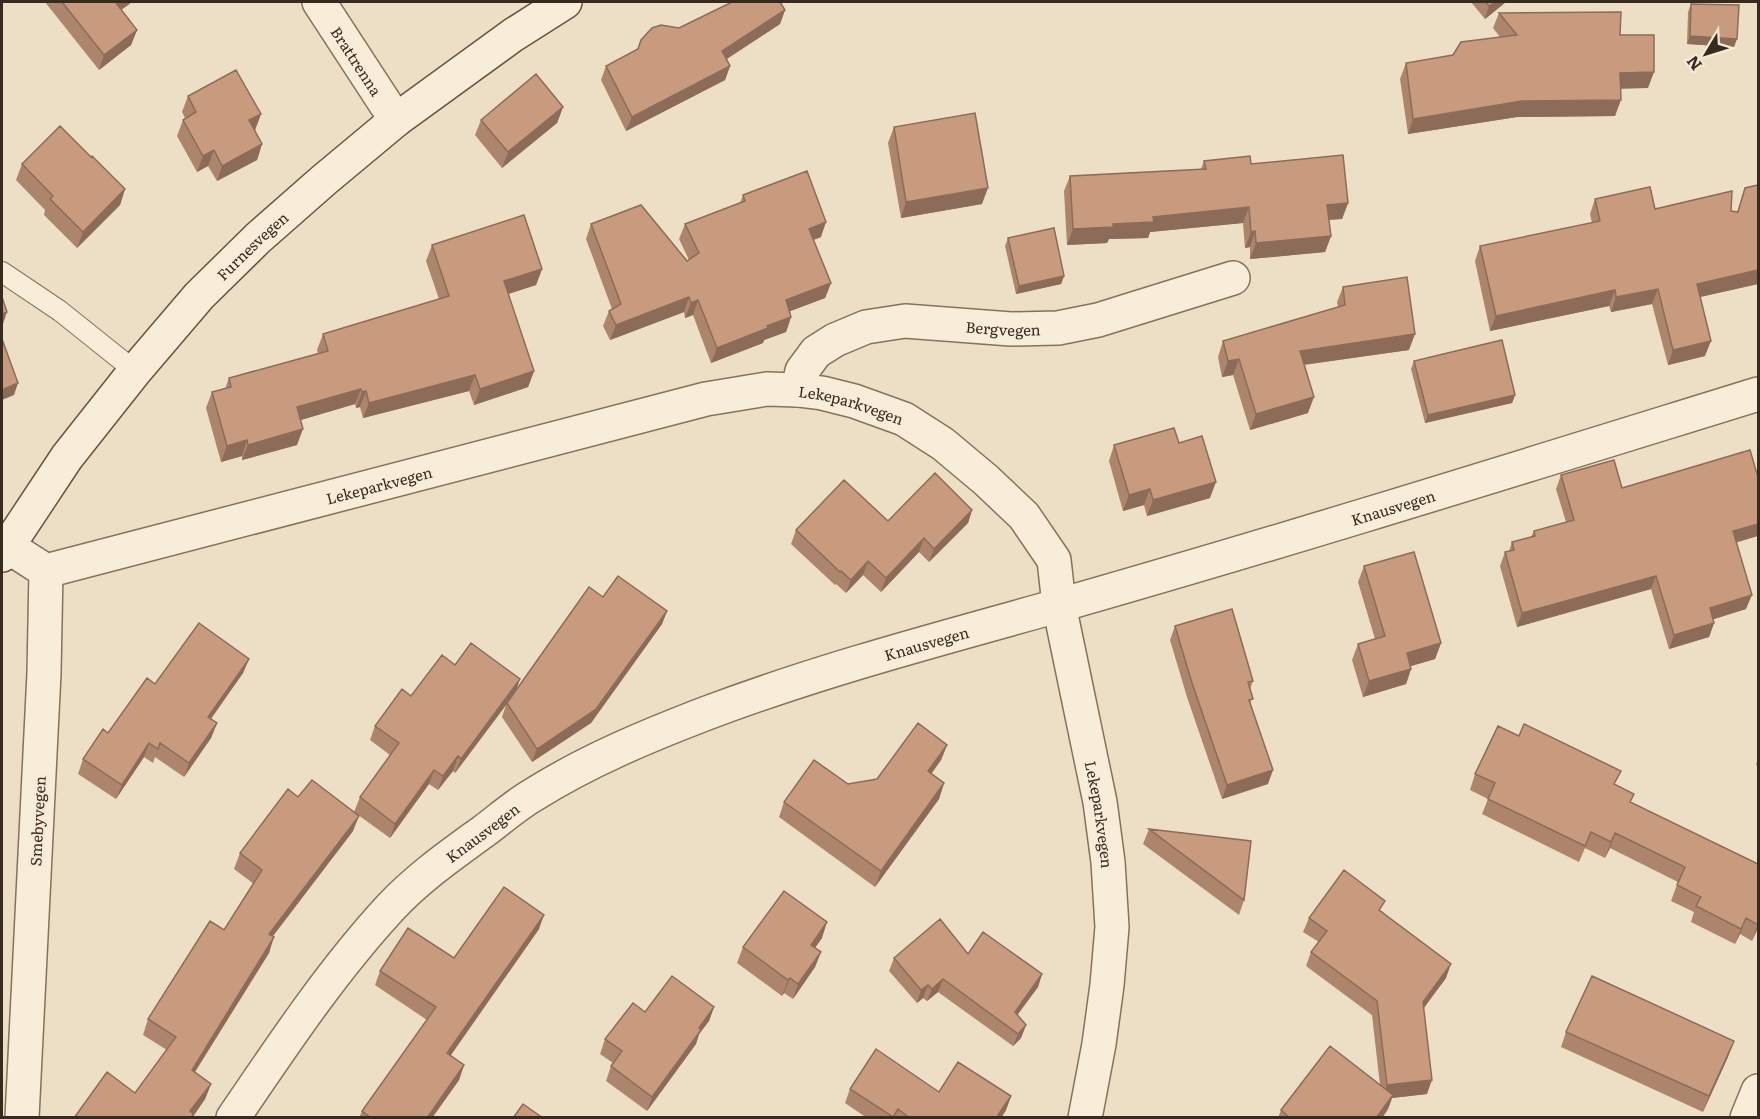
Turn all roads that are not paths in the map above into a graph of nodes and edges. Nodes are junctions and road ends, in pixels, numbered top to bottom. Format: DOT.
graph roads {
  1 [pos="319,2"];
  2 [pos="566,2"];
  3 [pos="396,120"];
  4 [pos="2,272"];
  5 [pos="1233,278"];
  6 [pos="135,371"];
  7 [pos="798,390"];
  8 [pos="1758,394"];
  9 [pos="4,550"];
  10 [pos="46,571"];
  11 [pos="1059,605"];
  12 [pos="1758,1091"];
  13 [pos="244,1113"];
  14 [pos="21,1118"];
  15 [pos="1085,1118"];
  16 [pos="1746,1118"];
  1 -- 3 [label="street, Brattrenna"];
  2 -- 3 [label="street, Furnesvegen"];
  3 -- 6 [label="street, Furnesvegen"];
  4 -- 6 [label="lane"];
  5 -- 7 [label="street, Bergvegen"];
  6 -- 9 [label="street, Furnesvegen"];
  7 -- 10 [label="street, Lekeparkvegen"];
  7 -- 11 [label="street, Lekeparkvegen"];
  8 -- 11 [label="street, Knausvegen"];
  9 -- 10 [label="street"];
  10 -- 14 [label="street, Smebyvegen"];
  11 -- 13 [label="street, Knausvegen"];
  11 -- 15 [label="street, Lekeparkvegen"];
  12 -- 16 [label="street"];
}
